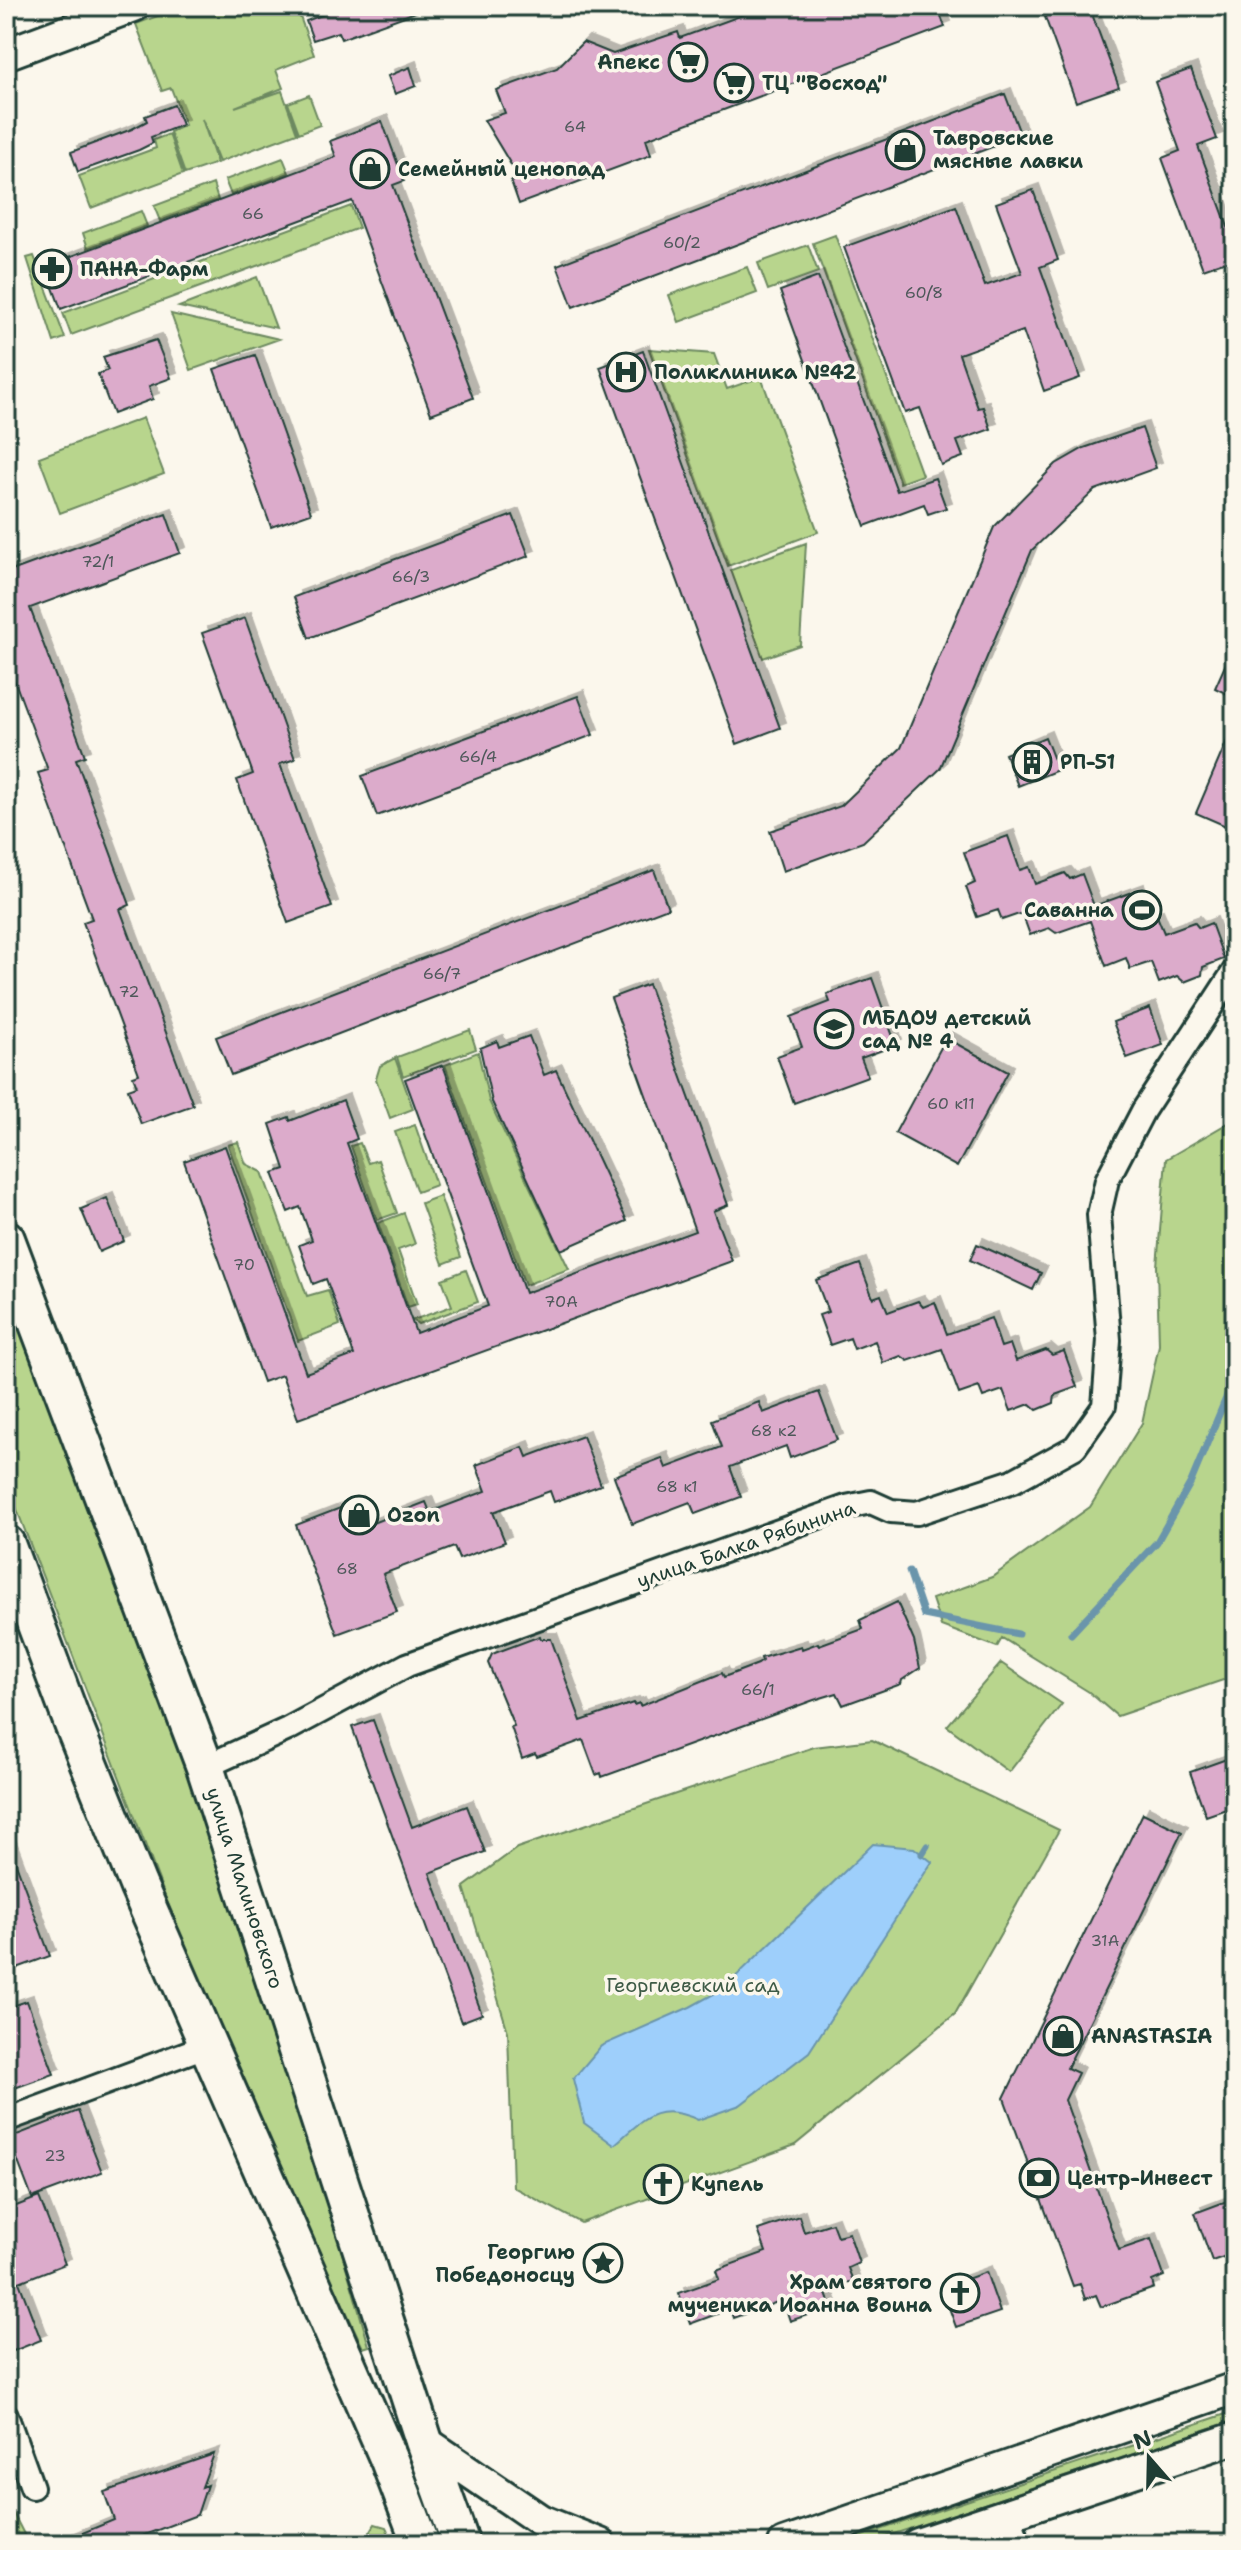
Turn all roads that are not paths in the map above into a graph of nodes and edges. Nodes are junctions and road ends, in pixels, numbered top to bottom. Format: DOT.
graph roads {
  1 [pos="134,6"];
  2 [pos="6,54"];
  3 [pos="1235,970"];
  4 [pos="6,1239"];
  5 [pos="6,1544"];
  6 [pos="205,1767"];
  7 [pos="208,2045"];
  8 [pos="6,2120"];
  9 [pos="1235,2388"];
  10 [pos="6,2415"];
  11 [pos="1235,2438"];
  12 [pos="424,2441"];
  13 [pos="32,2487"];
  14 [pos="1007,2514"];
  15 [pos="540,2520"];
  16 [pos="421,2544"];
  17 [pos="461,2544"];
  18 [pos="564,2544"];
  19 [pos="600,2544"];
  20 [pos="784,2544"];
  21 [pos="918,2544"];
  22 [pos="1017,2544"];
  1 -- 2 [label="main road"];
  3 -- 6 [label="street, улица Балка Рябинина"];
  4 -- 6 [label="highway, улица Малиновского"];
  5 -- 7 [label="highway"];
  6 -- 12 [label="highway, улица Малиновского"];
  7 -- 8 [label="street"];
  7 -- 16 [label="highway"];
  9 -- 20 [label="main road"];
  10 -- 13 [label="street"];
  11 -- 14 [label="main road"];
  12 -- 15 [label="main road"];
  12 -- 17 [label="highway, улица Малиновского"];
  14 -- 21 [label="main road"];
  14 -- 22 [label="street"];
  15 -- 18 [label="main road"];
  15 -- 19 [label="main road"];
}
